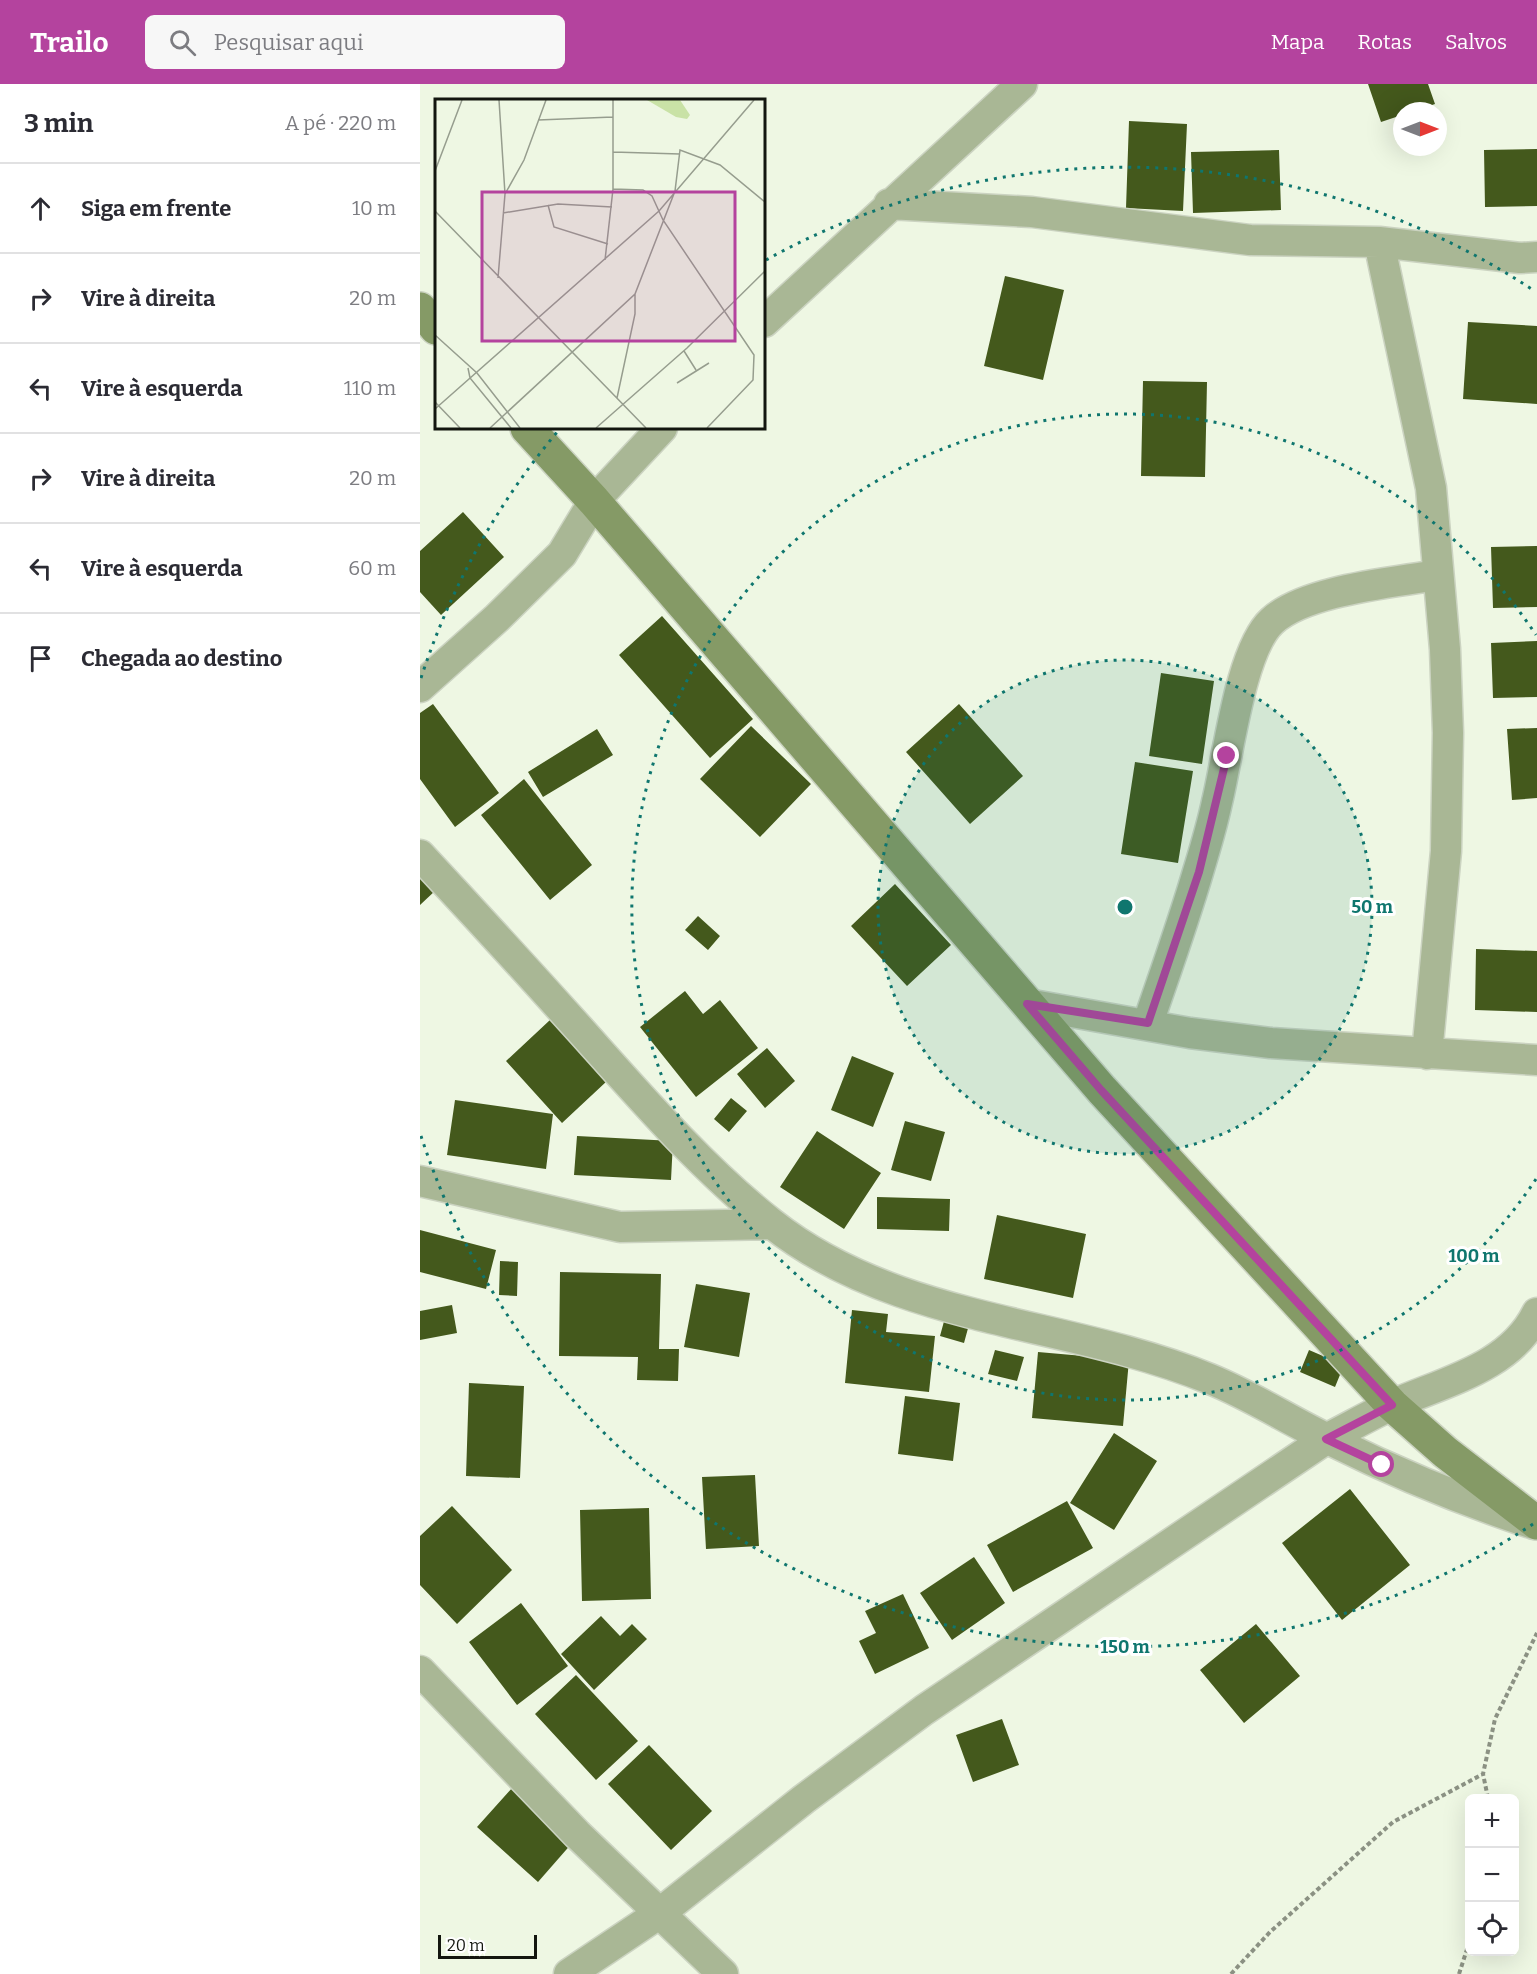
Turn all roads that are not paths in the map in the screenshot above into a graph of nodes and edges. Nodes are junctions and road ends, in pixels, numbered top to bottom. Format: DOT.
graph roads {
  1 [pos="1022,84"];
  2 [pos="889,204"];
  3 [pos="1379,242"];
  4 [pos="1531,262"];
  5 [pos="420,309"];
  6 [pos="765,321"];
  7 [pos="435,327"];
  8 [pos="528,429"];
  9 [pos="661,429"];
  10 [pos="594,501"];
  11 [pos="1437,575"];
  12 [pos="420,687"];
  13 [pos="420,855"];
  14 [pos="1027,1004"];
  15 [pos="1148,1023"];
  16 [pos="1427,1054"];
  17 [pos="1537,1060"];
  18 [pos="420,1181"];
  19 [pos="772,1224"];
  20 [pos="1537,1313"];
  21 [pos="1392,1405"];
  22 [pos="1326,1439"];
  23 [pos="1537,1524"];
  24 [pos="420,1671"];
  25 [pos="660,1913"];
  26 [pos="569,1974"];
  27 [pos="723,1974"];
  1 -- 2 [label="street"];
  2 -- 3 [label="street"];
  2 -- 6 [label="street"];
  3 -- 4 [label="street"];
  3 -- 11 [label="street"];
  5 -- 7 [label="main road"];
  8 -- 10 [label="main road"];
  9 -- 10 [label="street"];
  10 -- 12 [label="street"];
  10 -- 14 [label="main road"];
  11 -- 15 [label="street"];
  11 -- 16 [label="street"];
  13 -- 19 [label="street"];
  14 -- 15 [label="street"];
  14 -- 21 [label="main road"];
  15 -- 16 [label="street"];
  16 -- 17 [label="street"];
  18 -- 19 [label="street"];
  19 -- 22 [label="street"];
  20 -- 21 [label="street"];
  21 -- 22 [label="street"];
  21 -- 23 [label="main road"];
  22 -- 23 [label="street"];
  22 -- 25 [label="street"];
  24 -- 25 [label="street"];
  25 -- 26 [label="street"];
  25 -- 27 [label="street"];
}
